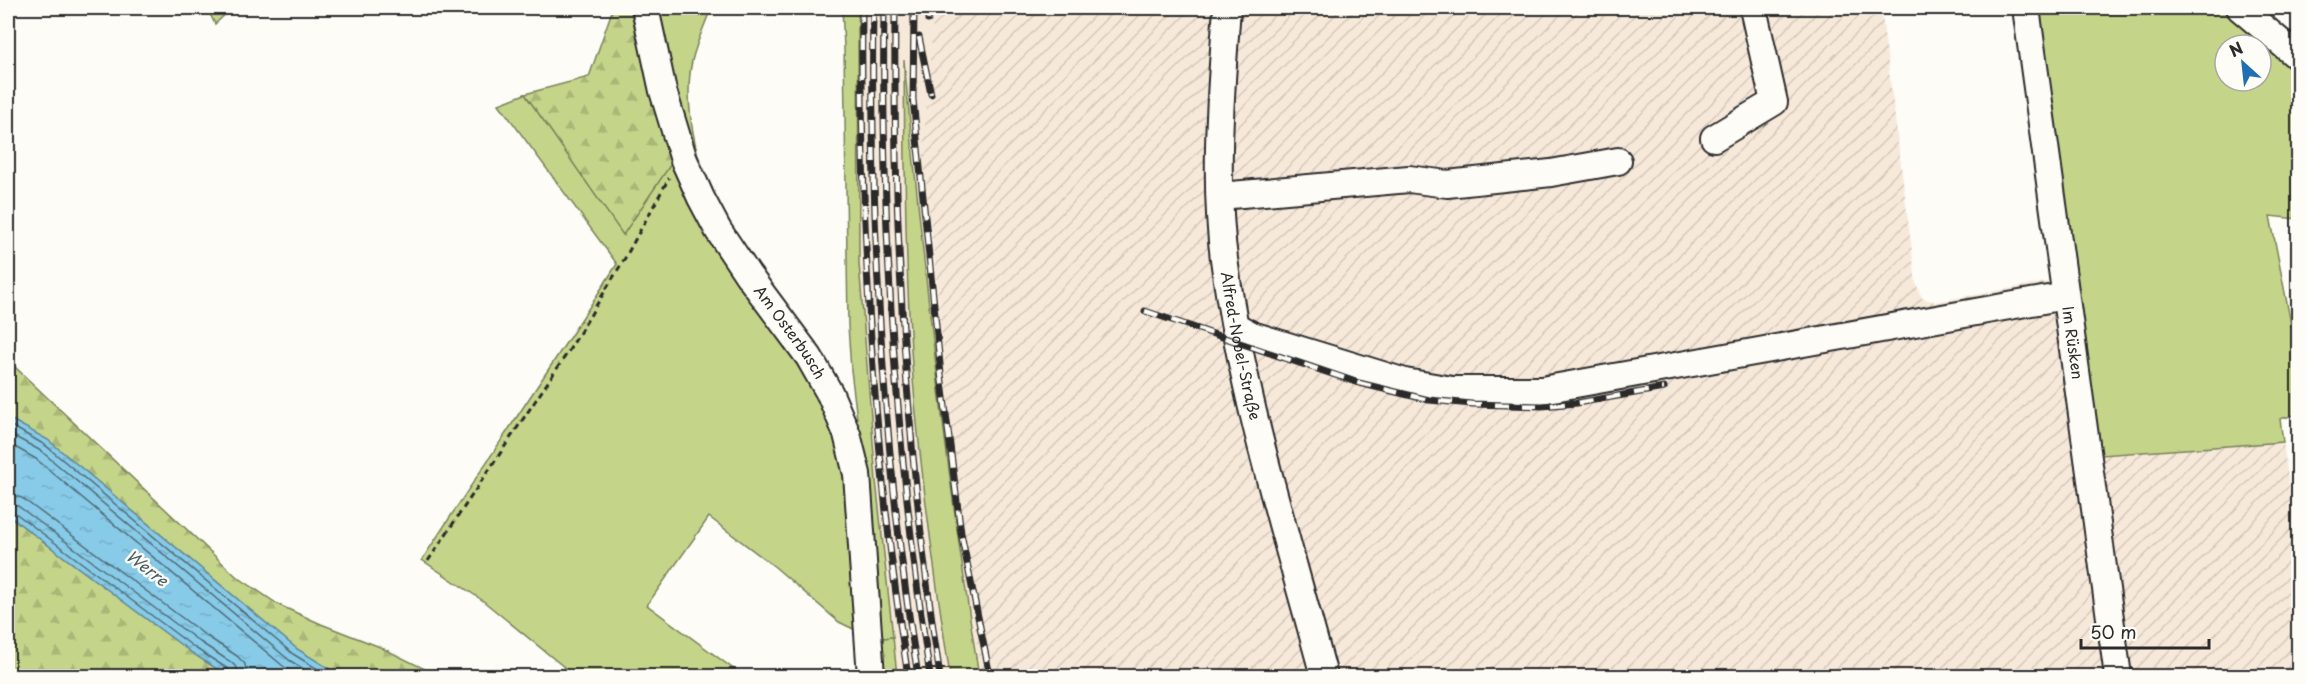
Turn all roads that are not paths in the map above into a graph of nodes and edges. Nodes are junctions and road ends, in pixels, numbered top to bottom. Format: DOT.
graph roads {
  1 [pos="645,8"];
  2 [pos="1227,8"];
  3 [pos="1753,8"];
  4 [pos="2026,8"];
  5 [pos="2240,8"];
  6 [pos="2298,57"];
  7 [pos="1714,138"];
  8 [pos="1618,161"];
  9 [pos="1220,196"];
  10 [pos="2065,296"];
  11 [pos="1235,326"];
  12 [pos="872,676"];
  13 [pos="1324,676"];
  14 [pos="2118,676"];
  1 -- 12 [label="street, Am Osterbusch"];
  2 -- 9 [label="street, Alfred-Nobel-Straße"];
  3 -- 7 [label="street"];
  4 -- 10 [label="street, Im Rüsken"];
  5 -- 6 [label="street"];
  8 -- 9 [label="street"];
  9 -- 11 [label="street, Alfred-Nobel-Straße"];
  10 -- 11 [label="street"];
  10 -- 14 [label="street, Im Rüsken"];
  11 -- 13 [label="street, Alfred-Nobel-Straße"];
}
